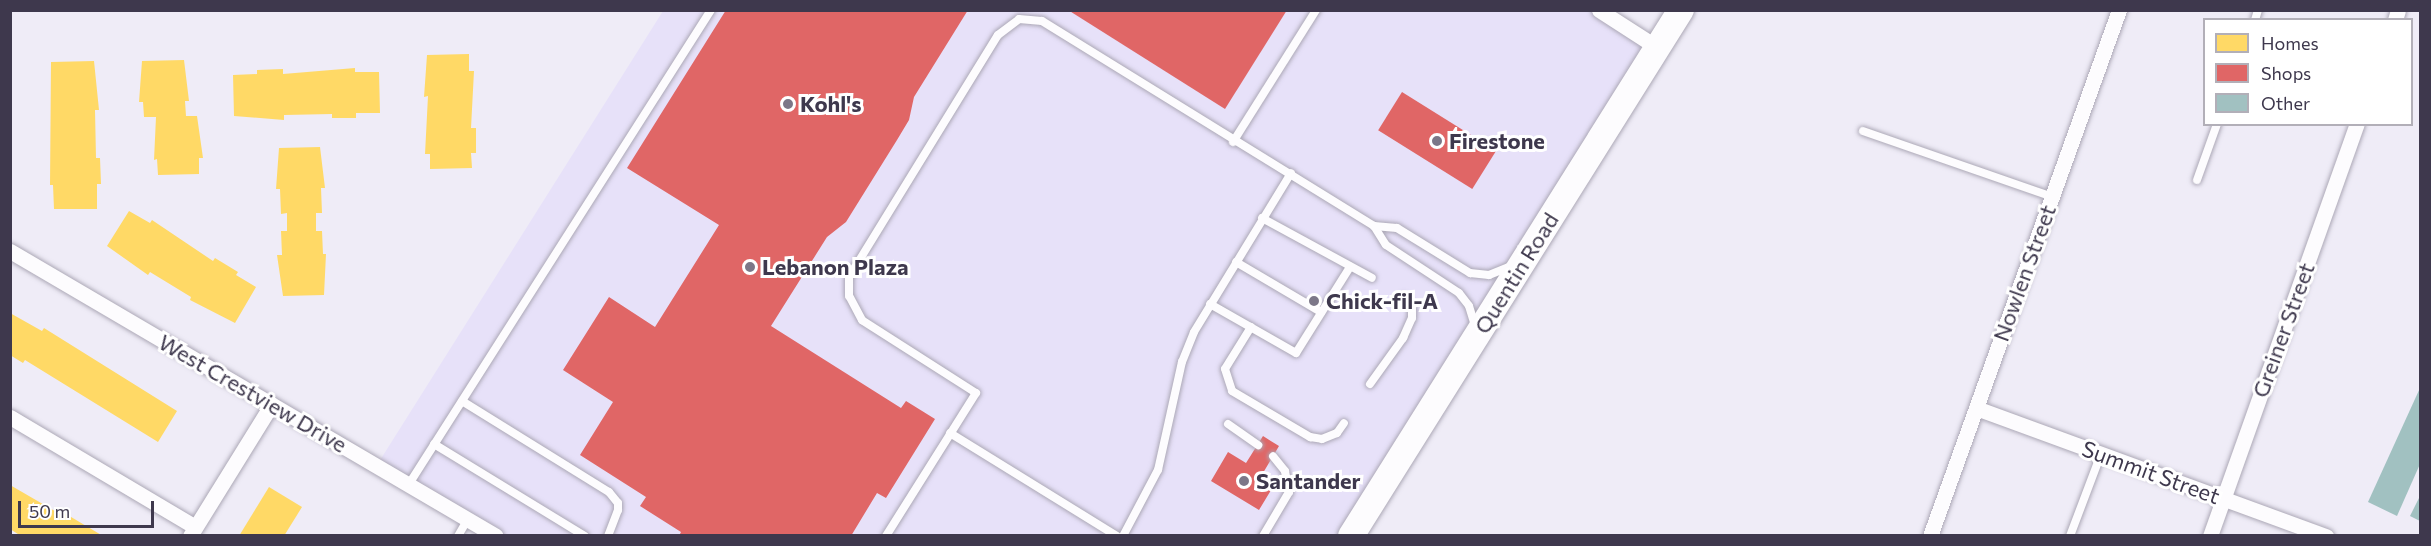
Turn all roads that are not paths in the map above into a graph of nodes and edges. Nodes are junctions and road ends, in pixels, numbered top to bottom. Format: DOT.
graph roads {
  1 [pos="711,10"];
  2 [pos="1316,10"];
  3 [pos="1599,10"];
  4 [pos="1681,10"];
  5 [pos="2119,10"];
  6 [pos="1658,48"];
  7 [pos="2216,126"];
  8 [pos="2356,126"];
  9 [pos="1863,131"];
  10 [pos="1233,142"];
  11 [pos="1291,172"];
  12 [pos="2197,180"];
  13 [pos="2052,197"];
  14 [pos="1262,219"];
  15 [pos="1374,226"];
  16 [pos="10,251"];
  17 [pos="1528,254"];
  18 [pos="1236,262"];
  19 [pos="1350,267"];
  20 [pos="1372,278"];
  21 [pos="1404,298"];
  22 [pos="1210,304"];
  23 [pos="1322,312"];
  24 [pos="1251,327"];
  25 [pos="1475,339"];
  26 [pos="1370,384"];
  27 [pos="462,401"];
  28 [pos="272,404"];
  29 [pos="1976,408"];
  30 [pos="10,417"];
  31 [pos="1344,423"];
  32 [pos="1228,424"];
  33 [pos="950,433"];
  34 [pos="434,444"];
  35 [pos="1258,445"];
  36 [pos="2101,454"];
  37 [pos="1273,456"];
  38 [pos="409,484"];
  39 [pos="2223,498"];
  40 [pos="468,519"];
  41 [pos="193,531"];
  42 [pos="458,536"];
  43 [pos="496,536"];
  44 [pos="585,536"];
  45 [pos="608,536"];
  46 [pos="886,536"];
  47 [pos="1117,536"];
  48 [pos="1123,536"];
  49 [pos="1263,536"];
  50 [pos="1351,536"];
  51 [pos="1930,536"];
  52 [pos="2070,536"];
  53 [pos="2210,536"];
  54 [pos="2326,536"];
  1 -- 27 [label="lane"];
  2 -- 10 [label="lane"];
  3 -- 6 [label="street"];
  4 -- 6 [label="highway, Quentin Road"];
  5 -- 13 [label="street, Nowlen Street"];
  6 -- 17 [label="highway, Quentin Road"];
  7 -- 12 [label="lane"];
  8 -- 39 [label="street, Greiner Street"];
  9 -- 13 [label="lane"];
  10 -- 11 [label="lane"];
  10 -- 33 [label="lane"];
  11 -- 14 [label="lane"];
  11 -- 15 [label="lane"];
  13 -- 29 [label="street, Nowlen Street"];
  14 -- 18 [label="lane"];
  14 -- 19 [label="lane"];
  15 -- 17 [label="lane"];
  15 -- 25 [label="lane"];
  16 -- 28 [label="street, West Crestview Drive"];
  17 -- 25 [label="highway, Quentin Road"];
  18 -- 22 [label="lane"];
  18 -- 23 [label="lane"];
  19 -- 20 [label="lane"];
  19 -- 23 [label="lane"];
  21 -- 26 [label="lane"];
  22 -- 24 [label="lane"];
  22 -- 48 [label="lane"];
  23 -- 24 [label="lane"];
  24 -- 31 [label="lane"];
  25 -- 50 [label="highway, Quentin Road"];
  27 -- 34 [label="lane"];
  27 -- 45 [label="lane"];
  28 -- 38 [label="street, West Crestview Drive"];
  28 -- 41 [label="street"];
  29 -- 36 [label="street, Summit Street"];
  29 -- 51 [label="street, Nowlen Street"];
  30 -- 41 [label="street"];
  32 -- 35 [label="lane"];
  33 -- 46 [label="lane"];
  33 -- 47 [label="lane"];
  34 -- 38 [label="lane"];
  34 -- 44 [label="lane"];
  36 -- 39 [label="street, Summit Street"];
  36 -- 52 [label="lane"];
  37 -- 49 [label="lane"];
  38 -- 40 [label="street, West Crestview Drive"];
  39 -- 53 [label="street, Greiner Street"];
  39 -- 54 [label="street, Summit Street"];
  40 -- 42 [label="lane"];
  40 -- 43 [label="street, West Crestview Drive"];
}
